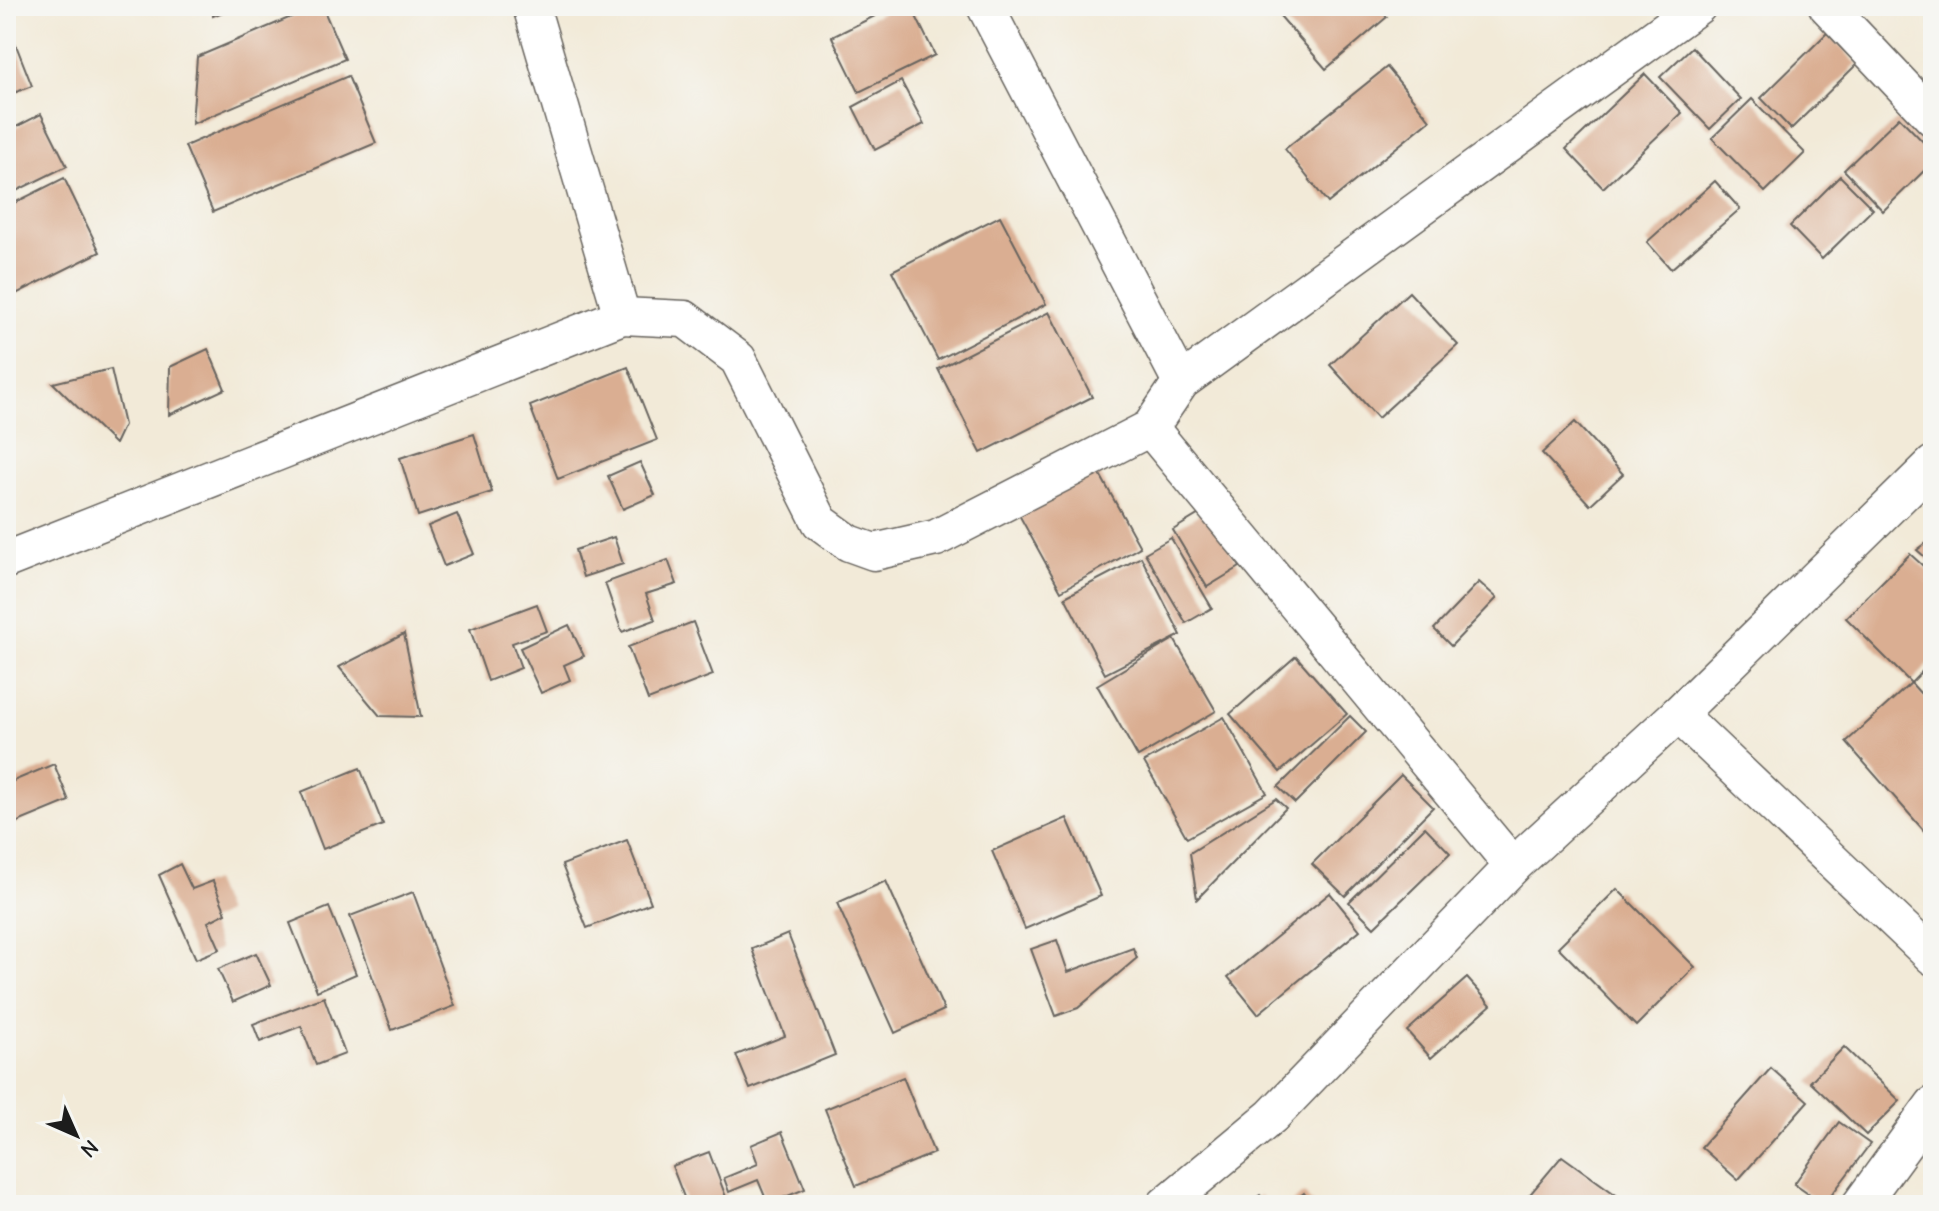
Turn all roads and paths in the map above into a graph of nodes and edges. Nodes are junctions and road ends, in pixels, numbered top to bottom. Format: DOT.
graph roads {
  1 [pos="531,6"];
  2 [pos="985,6"];
  3 [pos="1698,6"];
  4 [pos="1827,6"];
  5 [pos="1933,118"];
  6 [pos="622,316"];
  7 [pos="1181,382"];
  8 [pos="1150,428"];
  9 [pos="1933,464"];
  10 [pos="6,560"];
  11 [pos="1678,714"];
  12 [pos="1513,866"];
  13 [pos="1932,954"];
  14 [pos="1933,1105"];
  15 [pos="1165,1205"];
  16 [pos="1860,1205"];
  1 -- 6 [label="street"];
  2 -- 7 [label="street"];
  3 -- 7 [label="street"];
  4 -- 5 [label="street"];
  6 -- 8 [label="street"];
  6 -- 10 [label="street"];
  7 -- 8 [label="street"];
  8 -- 12 [label="street"];
  9 -- 11 [label="street"];
  11 -- 12 [label="street"];
  11 -- 13 [label="street"];
  12 -- 15 [label="street"];
  14 -- 16 [label="street"];
}
